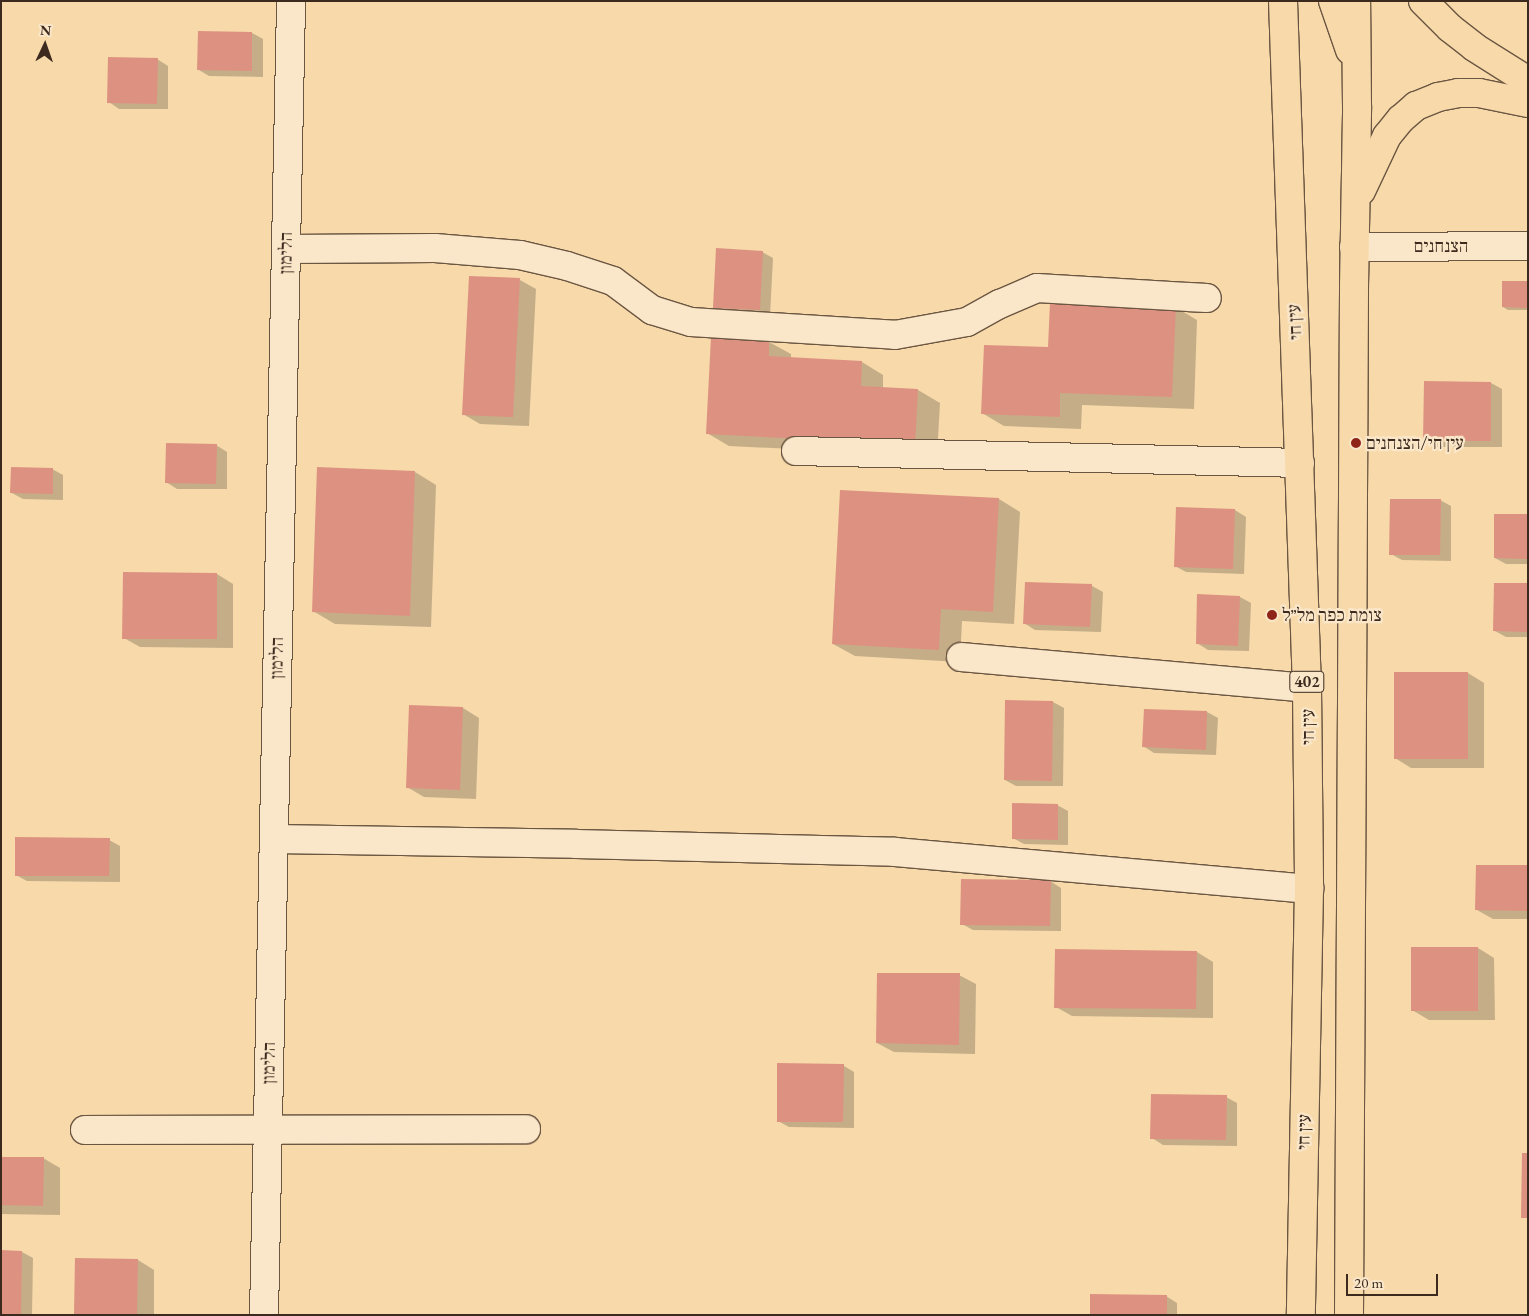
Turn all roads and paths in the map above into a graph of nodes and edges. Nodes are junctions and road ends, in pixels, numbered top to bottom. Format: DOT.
graph roads {
  1 [pos="292,1"];
  2 [pos="1333,1"];
  3 [pos="1356,1"];
  4 [pos="1423,1"];
  5 [pos="1284,3"];
  6 [pos="1358,73"];
  7 [pos="1528,81"];
  8 [pos="1528,103"];
  9 [pos="1357,201"];
  10 [pos="1528,246"];
  11 [pos="1354,247"];
  12 [pos="286,249"];
  13 [pos="1207,298"];
  14 [pos="796,451"];
  15 [pos="1300,463"];
  16 [pos="961,657"];
  17 [pos="1307,688"];
  18 [pos="274,839"];
  19 [pos="1309,889"];
  20 [pos="85,1130"];
  21 [pos="268,1130"];
  22 [pos="526,1130"];
  23 [pos="264,1315"];
  24 [pos="1301,1315"];
  25 [pos="1349,1315"];
  1 -- 12 [label="street, הלימון"];
  2 -- 6 [label="main road"];
  3 -- 6 [label="main road"];
  4 -- 7 [label="main road"];
  5 -- 15 [label="main road, עין חי / 402"];
  6 -- 9 [label="main road"];
  8 -- 9 [label="main road"];
  9 -- 11 [label="main road"];
  10 -- 11 [label="street, הצנחנים"];
  11 -- 25 [label="main road"];
  12 -- 13 [label="street"];
  12 -- 18 [label="street, הלימון"];
  14 -- 15 [label="street"];
  15 -- 17 [label="main road, עין חי / 402"];
  16 -- 17 [label="street"];
  17 -- 19 [label="main road, עין חי / 402"];
  18 -- 19 [label="street"];
  18 -- 21 [label="street, הלימון"];
  19 -- 24 [label="main road, עין חי / 402"];
  20 -- 21 [label="street"];
  21 -- 22 [label="street"];
  21 -- 23 [label="street, הלימון"];
}
